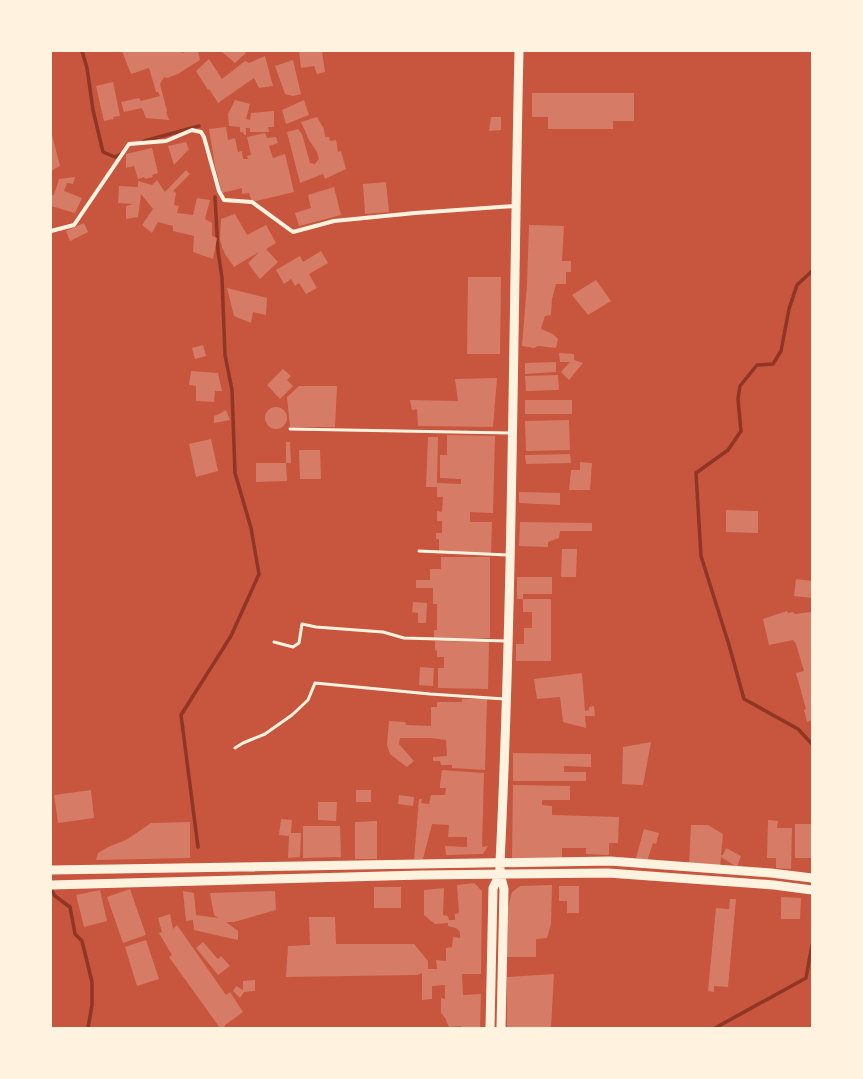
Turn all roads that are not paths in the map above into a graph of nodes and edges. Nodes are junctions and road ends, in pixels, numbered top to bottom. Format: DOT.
graph roads {
  1 [pos="519,51"];
  2 [pos="516,206"];
  3 [pos="51,231"];
  4 [pos="290,429"];
  5 [pos="512,434"];
  6 [pos="419,551"];
  7 [pos="510,556"];
  8 [pos="508,641"];
  9 [pos="274,642"];
  10 [pos="507,699"];
  11 [pos="235,748"];
  12 [pos="500,862"];
  13 [pos="51,870"];
  14 [pos="500,874"];
  15 [pos="812,878"];
  16 [pos="51,885"];
  17 [pos="812,890"];
  18 [pos="490,1028"];
  19 [pos="501,1028"];
  1 -- 2 [label="main road"];
  2 -- 3 [label="street"];
  2 -- 5 [label="main road"];
  4 -- 5 [label="lane"];
  5 -- 7 [label="main road"];
  6 -- 7 [label="lane"];
  7 -- 8 [label="main road"];
  8 -- 9 [label="lane"];
  8 -- 10 [label="main road"];
  10 -- 11 [label="lane"];
  10 -- 12 [label="main road"];
  12 -- 13 [label="main road"];
  12 -- 14 [label="main road"];
  12 -- 15 [label="main road"];
  14 -- 16 [label="main road"];
  14 -- 17 [label="main road"];
  14 -- 18 [label="main road"];
  14 -- 19 [label="main road"];
}
